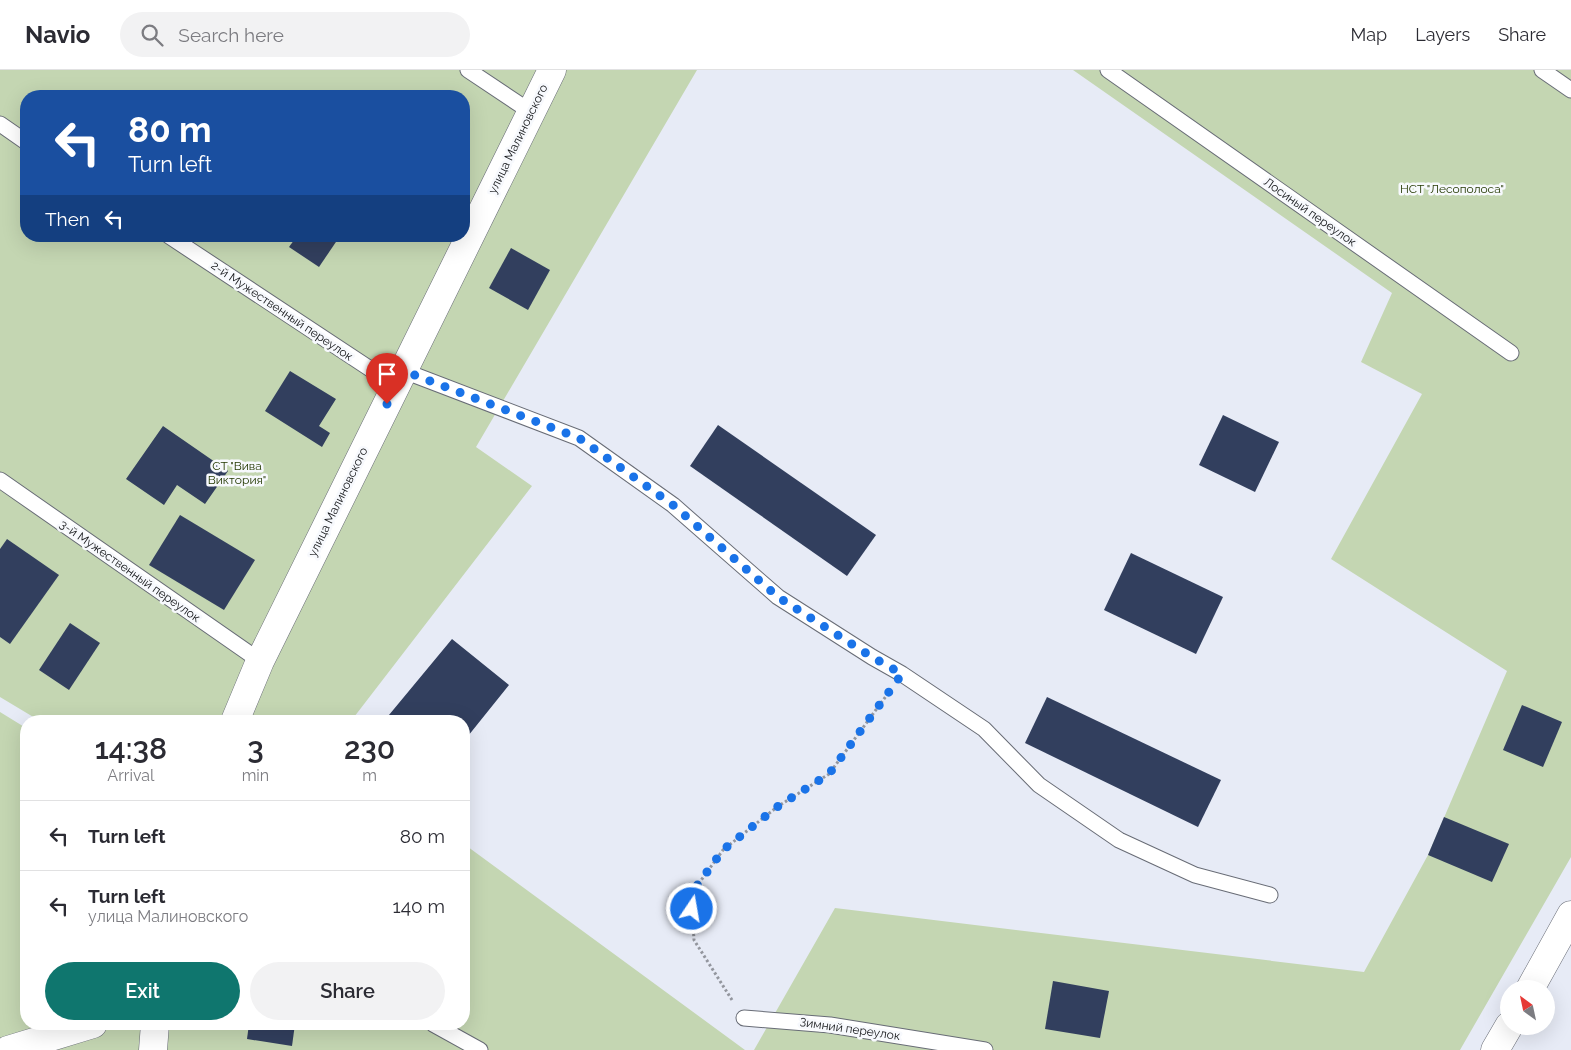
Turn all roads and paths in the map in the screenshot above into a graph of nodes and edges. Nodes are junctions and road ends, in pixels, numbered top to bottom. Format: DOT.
graph roads {
  1 [pos="468,70"];
  2 [pos="552,70"];
  3 [pos="1108,70"];
  4 [pos="1542,70"];
  5 [pos="1571,90"];
  6 [pos="531,112"];
  7 [pos="0,124"];
  8 [pos="20,138"];
  9 [pos="470,236"];
  10 [pos="179,242"];
  11 [pos="467,242"];
  12 [pos="1511,354"];
  13 [pos="400,379"];
  14 [pos="0,480"];
  15 [pos="260,661"];
  16 [pos="902,674"];
  17 [pos="238,715"];
  18 [pos="1270,895"];
  19 [pos="1571,915"];
  20 [pos="1535,980"];
  21 [pos="744,1018"];
  22 [pos="73,1030"];
  23 [pos="155,1030"];
  24 [pos="444,1030"];
  25 [pos="1504,1035"];
  26 [pos="8,1050"];
  27 [pos="154,1050"];
  28 [pos="480,1050"];
  29 [pos="985,1050"];
  30 [pos="1495,1050"];
  1 -- 6 [label="lane"];
  2 -- 6 [label="street, улица Малиновского"];
  3 -- 12 [label="lane, Лосиный переулок"];
  4 -- 5 [label="lane"];
  6 -- 9 [label="street, улица Малиновского"];
  7 -- 8 [label="lane"];
  10 -- 13 [label="lane, 2-й Мужественный переулок"];
  11 -- 13 [label="street, улица Малиновского"];
  13 -- 15 [label="street, улица Малиновского"];
  13 -- 16 [label="lane, 2-й Мужественный переулок"];
  14 -- 15 [label="lane, 3-й Мужественный переулок"];
  15 -- 17 [label="street, улица Малиновского"];
  16 -- 18 [label="lane, 2-й Мужественный переулок"];
  16 -- 21 [label="path"];
  19 -- 20 [label="street"];
  21 -- 29 [label="lane, Зимний переулок"];
  22 -- 26 [label="street"];
  23 -- 27 [label="street"];
  24 -- 28 [label="lane"];
  25 -- 30 [label="street"];
}
